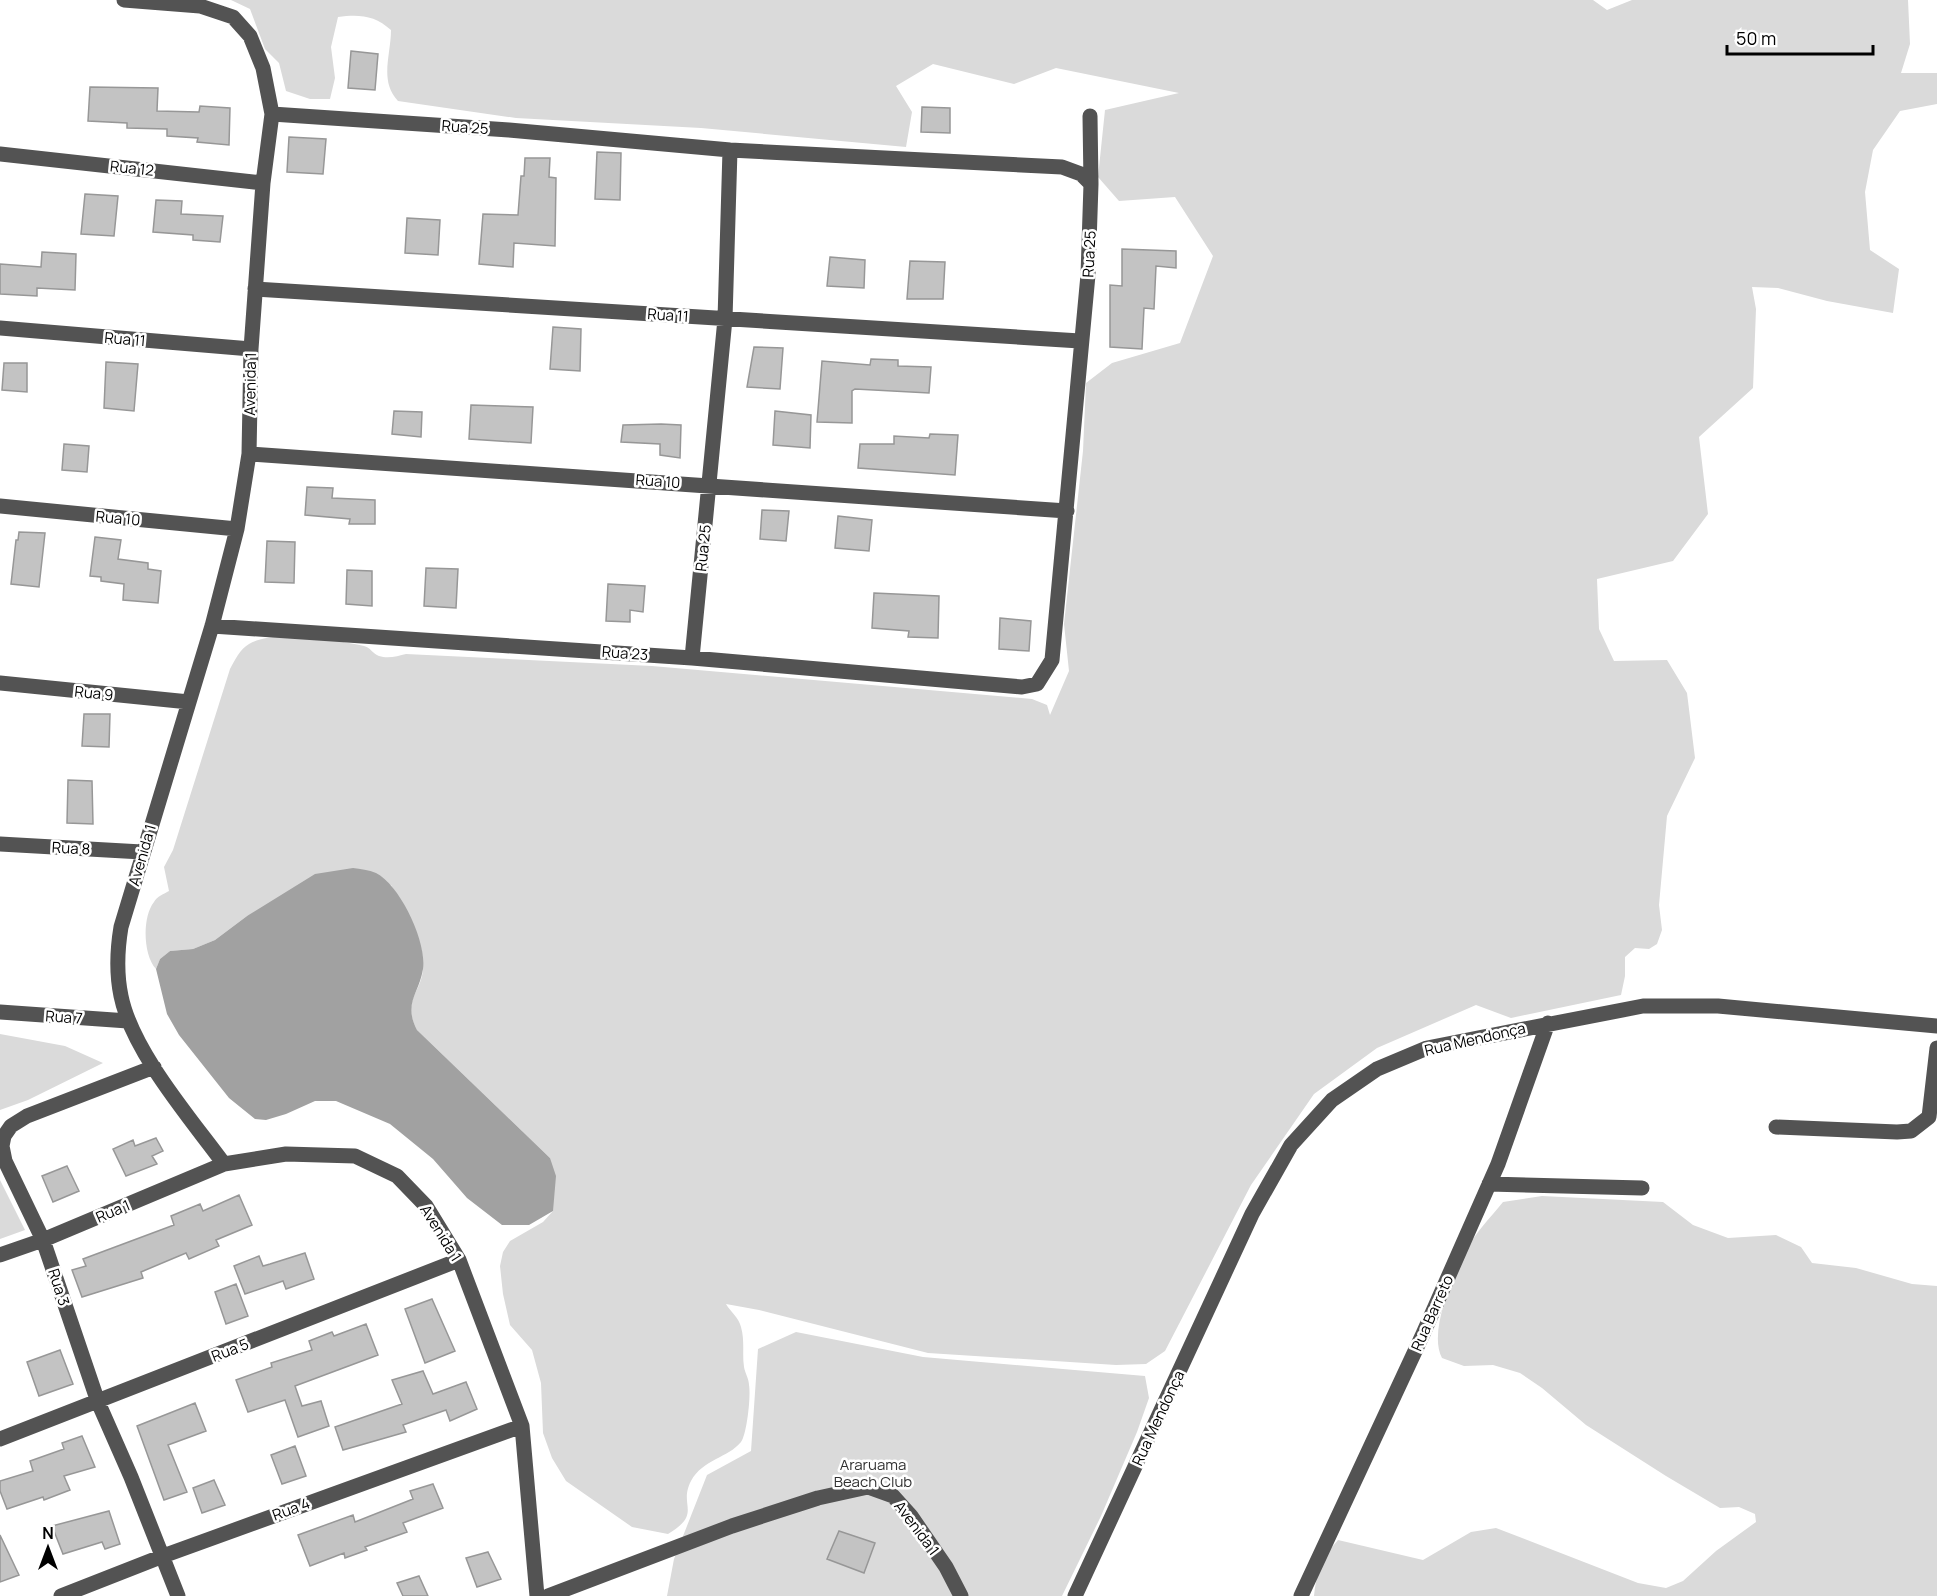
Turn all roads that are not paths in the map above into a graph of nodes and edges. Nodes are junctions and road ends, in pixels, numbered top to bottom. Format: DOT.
graph roads {
  1 [pos="124,0"];
  2 [pos="272,114"];
  3 [pos="1090,116"];
  4 [pos="730,150"];
  5 [pos="0,154"];
  6 [pos="263,183"];
  7 [pos="1091,184"];
  8 [pos="255,289"];
  9 [pos="725,319"];
  10 [pos="0,328"];
  11 [pos="1080,341"];
  12 [pos="251,349"];
  13 [pos="249,454"];
  14 [pos="710,485"];
  15 [pos="0,506"];
  16 [pos="1066,511"];
  17 [pos="237,529"];
  18 [pos="212,626"];
  19 [pos="692,658"];
  20 [pos="0,683"];
  21 [pos="1037,684"];
  22 [pos="189,702"];
  23 [pos="0,844"];
  24 [pos="142,852"];
  25 [pos="0,1012"];
  26 [pos="129,1021"];
  27 [pos="1548,1023"];
  28 [pos="1937,1026"];
  29 [pos="1937,1048"];
  30 [pos="154,1067"];
  31 [pos="1776,1127"];
  32 [pos="224,1164"];
  33 [pos="1490,1184"];
  34 [pos="1642,1188"];
  35 [pos="44,1240"];
  36 [pos="0,1255"];
  37 [pos="459,1260"];
  38 [pos="98,1402"];
  39 [pos="522,1426"];
  40 [pos="0,1439"];
  41 [pos="163,1556"];
  42 [pos="61,1596"];
  43 [pos="178,1596"];
  44 [pos="537,1596"];
  45 [pos="548,1596"];
  46 [pos="961,1596"];
  47 [pos="1075,1596"];
  48 [pos="1301,1596"];
  1 -- 2 [label="street, Avenida 1"];
  2 -- 4 [label="street, Rua 25"];
  2 -- 6 [label="street, Avenida 1"];
  3 -- 7 [label="street"];
  4 -- 7 [label="street, Rua 25"];
  4 -- 9 [label="street, Rua 25"];
  5 -- 6 [label="street, Rua 12"];
  6 -- 8 [label="street, Avenida 1"];
  7 -- 11 [label="street, Rua 25"];
  8 -- 9 [label="street, Rua 11"];
  8 -- 12 [label="street, Avenida 1"];
  9 -- 11 [label="street, Rua 11"];
  9 -- 14 [label="street, Rua 25"];
  10 -- 12 [label="street, Rua 11"];
  11 -- 16 [label="street, Rua 25"];
  12 -- 13 [label="street, Avenida 1"];
  13 -- 14 [label="street, Rua 10"];
  13 -- 17 [label="street, Avenida 1"];
  14 -- 16 [label="street, Rua 10"];
  14 -- 19 [label="street, Rua 25"];
  15 -- 17 [label="street, Rua 10"];
  16 -- 21 [label="street, Rua 25"];
  17 -- 18 [label="street, Avenida 1"];
  18 -- 19 [label="street, Rua 23"];
  18 -- 22 [label="street, Avenida 1"];
  19 -- 21 [label="street, Rua 23"];
  20 -- 22 [label="street, Rua 9"];
  22 -- 24 [label="street, Avenida 1"];
  23 -- 24 [label="street, Rua 8"];
  24 -- 26 [label="street, Avenida 1"];
  25 -- 26 [label="street, Rua 7"];
  26 -- 30 [label="street, Avenida 1"];
  27 -- 28 [label="street, Rua Mendonça"];
  27 -- 33 [label="street, Rua Barreto"];
  27 -- 47 [label="street, Rua Mendonça"];
  29 -- 31 [label="street"];
  30 -- 32 [label="street, Avenida 1"];
  30 -- 35 [label="street, Rua 3"];
  32 -- 35 [label="street, Rua 1"];
  32 -- 37 [label="street, Avenida 1"];
  33 -- 34 [label="street"];
  33 -- 48 [label="street, Rua Barreto"];
  35 -- 36 [label="street, Rua 1"];
  35 -- 38 [label="street, Rua 3"];
  37 -- 38 [label="street, Rua 5"];
  37 -- 39 [label="street, Avenida 1"];
  38 -- 40 [label="street, Rua 5"];
  38 -- 41 [label="street, Rua 3"];
  39 -- 41 [label="street, Rua 4"];
  39 -- 44 [label="street, Avenida 1"];
  41 -- 42 [label="street, Rua 4"];
  41 -- 43 [label="street, Rua 3"];
  45 -- 46 [label="street, Avenida 1"];
}
